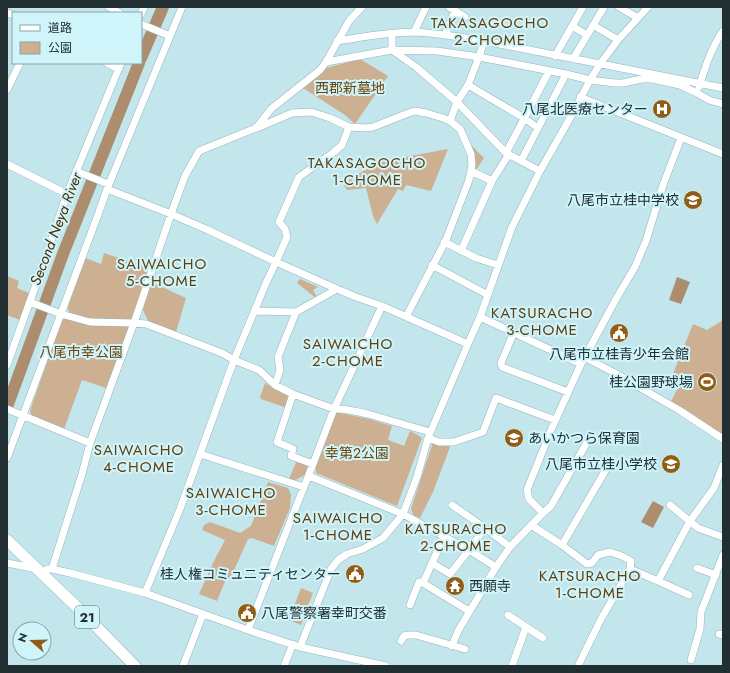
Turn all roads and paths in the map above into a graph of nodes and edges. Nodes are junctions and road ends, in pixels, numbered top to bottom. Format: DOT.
graph roads {
  1 [pos="109,7"];
  2 [pos="182,7"];
  3 [pos="362,7"];
  4 [pos="426,7"];
  5 [pos="583,7"];
  6 [pos="604,7"];
  7 [pos="619,7"];
  8 [pos="648,7"];
  9 [pos="452,8"];
  10 [pos="118,12"];
  11 [pos="465,16"];
  12 [pos="638,18"];
  13 [pos="142,24"];
  14 [pos="593,25"];
  15 [pos="572,26"];
  16 [pos="414,32"];
  17 [pos="392,33"];
  18 [pos="445,35"];
  19 [pos="587,35"];
  20 [pos="170,36"];
  21 [pos="722,36"];
  22 [pos="618,40"];
  23 [pos="337,41"];
  24 [pos="484,41"];
  25 [pos="392,50"];
  26 [pos="555,56"];
  27 [pos="479,57"];
  28 [pos="573,59"];
  29 [pos="326,62"];
  30 [pos="20,64"];
  31 [pos="600,64"];
  32 [pos="120,66"];
  33 [pos="549,71"];
  34 [pos="566,74"];
  35 [pos="590,80"];
  36 [pos="700,83"];
  37 [pos="468,85"];
  38 [pos="723,88"];
  39 [pos="7,90"];
  40 [pos="697,93"];
  41 [pos="580,97"];
  42 [pos="457,102"];
  43 [pos="723,104"];
  44 [pos="524,118"];
  45 [pos="450,121"];
  46 [pos="349,127"];
  47 [pos="256,128"];
  48 [pos="538,128"];
  49 [pos="681,138"];
  50 [pos="507,153"];
  51 [pos="723,154"];
  52 [pos="521,161"];
  53 [pos="7,164"];
  54 [pos="76,171"];
  55 [pos="471,171"];
  56 [pos="540,171"];
  57 [pos="492,181"];
  58 [pos="107,187"];
  59 [pos="67,194"];
  60 [pos="171,214"];
  61 [pos="444,242"];
  62 [pos="461,251"];
  63 [pos="276,262"];
  64 [pos="432,265"];
  65 [pos="498,265"];
  66 [pos="337,289"];
  67 [pos="488,295"];
  68 [pos="30,302"];
  69 [pos="382,306"];
  70 [pos="255,311"];
  71 [pos="296,312"];
  72 [pos="61,314"];
  73 [pos="406,317"];
  74 [pos="480,317"];
  75 [pos="134,323"];
  76 [pos="514,332"];
  77 [pos="468,344"];
  78 [pos="234,360"];
  79 [pos="582,360"];
  80 [pos="7,365"];
  81 [pos="275,385"];
  82 [pos="568,392"];
  83 [pos="294,394"];
  84 [pos="7,409"];
  85 [pos="334,409"];
  86 [pos="23,416"];
  87 [pos="555,420"];
  88 [pos="429,435"];
  89 [pos="723,439"];
  90 [pos="90,443"];
  91 [pos="586,444"];
  92 [pos="200,454"];
  93 [pos="7,458"];
  94 [pos="611,461"];
  95 [pos="313,464"];
  96 [pos="723,465"];
  97 [pos="309,476"];
  98 [pos="304,487"];
  99 [pos="452,505"];
  100 [pos="670,505"];
  101 [pos="543,513"];
  102 [pos="403,514"];
  103 [pos="690,522"];
  104 [pos="531,525"];
  105 [pos="485,528"];
  106 [pos="444,536"];
  107 [pos="723,537"];
  108 [pos="7,540"];
  109 [pos="562,546"];
  110 [pos="510,547"];
  111 [pos="469,550"];
  112 [pos="723,555"];
  113 [pos="7,563"];
  114 [pos="432,563"];
  115 [pos="496,567"];
  116 [pos="630,568"];
  117 [pos="697,568"];
  118 [pos="38,569"];
  119 [pos="52,569"];
  120 [pos="716,575"];
  121 [pos="658,581"];
  122 [pos="423,583"];
  123 [pos="145,593"];
  124 [pos="689,595"];
  125 [pos="410,605"];
  126 [pos="469,611"];
  127 [pos="203,614"];
  128 [pos="508,615"];
  129 [pos="526,627"];
  130 [pos="248,630"];
  131 [pos="543,638"];
  132 [pos="401,641"];
  133 [pos="297,646"];
  134 [pos="452,646"];
  135 [pos="465,650"];
  136 [pos="691,660"];
  137 [pos="366,664"];
  138 [pos="135,666"];
  139 [pos="183,666"];
  140 [pos="284,666"];
  141 [pos="386,666"];
  142 [pos="512,666"];
  143 [pos="578,666"];
  1 -- 10 [label="street"];
  2 -- 20 [label="street"];
  3 -- 23 [label="street"];
  4 -- 16 [label="street"];
  5 -- 15 [label="street"];
  6 -- 14 [label="street"];
  7 -- 12 [label="street"];
  8 -- 12 [label="street"];
  9 -- 11 [label="street"];
  9 -- 18 [label="street"];
  12 -- 22 [label="street"];
  13 -- 20 [label="street"];
  14 -- 19 [label="street"];
  14 -- 22 [label="street"];
  15 -- 19 [label="street"];
  15 -- 26 [label="street"];
  16 -- 17 [label="street"];
  16 -- 18 [label="street"];
  17 -- 23 [label="street"];
  17 -- 25 [label="street"];
  18 -- 24 [label="street"];
  19 -- 28 [label="street"];
  20 -- 58 [label="street"];
  21 -- 36 [label="street"];
  22 -- 31 [label="street"];
  23 -- 29 [label="street"];
  24 -- 26 [label="street"];
  24 -- 27 [label="street"];
  25 -- 27 [label="street"];
  25 -- 29 [label="street"];
  25 -- 42 [label="street"];
  26 -- 28 [label="street"];
  27 -- 33 [label="street"];
  27 -- 37 [label="street"];
  28 -- 31 [label="street"];
  29 -- 47 [label="street"];
  30 -- 39 [label="street"];
  31 -- 35 [label="street"];
  31 -- 36 [label="street"];
  32 -- 54 [label="street"];
  33 -- 34 [label="street"];
  33 -- 44 [label="street"];
  34 -- 35 [label="street"];
  34 -- 48 [label="street"];
  35 -- 40 [label="street"];
  35 -- 41 [label="street"];
  36 -- 38 [label="street"];
  36 -- 40 [label="street"];
  37 -- 42 [label="street"];
  37 -- 44 [label="street"];
  40 -- 43 [label="street"];
  41 -- 49 [label="street"];
  41 -- 56 [label="street"];
  42 -- 45 [label="street"];
  42 -- 50 [label="street"];
  44 -- 48 [label="street"];
  44 -- 50 [label="street"];
  45 -- 46 [label="street"];
  45 -- 55 [label="street"];
  46 -- 47 [label="street"];
  46 -- 63 [label="street"];
  47 -- 60 [label="street"];
  48 -- 52 [label="street"];
  49 -- 51 [label="street"];
  49 -- 79 [label="street"];
  50 -- 52 [label="street"];
  50 -- 57 [label="street"];
  52 -- 56 [label="street"];
  53 -- 59 [label="street"];
  54 -- 58 [label="street"];
  54 -- 59 [label="street"];
  55 -- 57 [label="street"];
  55 -- 61 [label="street"];
  56 -- 65 [label="street"];
  57 -- 62 [label="street"];
  58 -- 60 [label="street"];
  58 -- 72 [label="street"];
  59 -- 68 [label="street"];
  60 -- 63 [label="street"];
  60 -- 75 [label="street"];
  61 -- 62 [label="street"];
  61 -- 64 [label="street"];
  62 -- 65 [label="street"];
  63 -- 66 [label="street"];
  63 -- 70 [label="street"];
  64 -- 67 [label="street"];
  64 -- 73 [label="street"];
  65 -- 67 [label="street"];
  66 -- 69 [label="street"];
  66 -- 71 [label="street"];
  67 -- 74 [label="street"];
  68 -- 72 [label="street"];
  68 -- 80 [label="street"];
  69 -- 73 [label="street"];
  69 -- 85 [label="street"];
  70 -- 71 [label="street"];
  70 -- 78 [label="street"];
  71 -- 81 [label="street"];
  72 -- 75 [label="street"];
  72 -- 86 [label="street"];
  73 -- 77 [label="street"];
  74 -- 76 [label="street"];
  74 -- 77 [label="street"];
  75 -- 78 [label="street"];
  75 -- 90 [label="street"];
  76 -- 79 [label="street"];
  76 -- 82 [label="street"];
  77 -- 88 [label="street"];
  78 -- 81 [label="street"];
  78 -- 92 [label="street"];
  79 -- 82 [label="street"];
  79 -- 89 [label="street"];
  81 -- 83 [label="street"];
  82 -- 87 [label="street"];
  83 -- 85 [label="street"];
  83 -- 95 [label="street"];
  84 -- 86 [label="street"];
  85 -- 88 [label="street"];
  85 -- 95 [label="street"];
  86 -- 90 [label="street"];
  86 -- 93 [label="street"];
  87 -- 88 [label="street"];
  87 -- 101 [label="street"];
  88 -- 102 [label="street"];
  90 -- 119 [label="street"];
  91 -- 101 [label="street"];
  92 -- 98 [label="street"];
  92 -- 123 [label="street"];
  94 -- 109 [label="street"];
  95 -- 97 [label="street"];
  96 -- 103 [label="street"];
  97 -- 98 [label="street"];
  97 -- 102 [label="street"];
  98 -- 130 [label="street"];
  99 -- 105 [label="street"];
  100 -- 103 [label="street"];
  101 -- 104 [label="street"];
  102 -- 106 [label="street"];
  102 -- 133 [label="street"];
  103 -- 107 [label="street"];
  103 -- 121 [label="street"];
  104 -- 109 [label="street"];
  104 -- 110 [label="street"];
  105 -- 110 [label="street"];
  105 -- 111 [label="street"];
  106 -- 111 [label="street"];
  106 -- 114 [label="street"];
  108 -- 118 [label="main road, 21"];
  109 -- 116 [label="street"];
  110 -- 115 [label="street"];
  111 -- 114 [label="street"];
  111 -- 115 [label="street"];
  112 -- 120 [label="street"];
  113 -- 118 [label="street"];
  114 -- 122 [label="street"];
  115 -- 126 [label="street"];
  116 -- 121 [label="street"];
  116 -- 143 [label="street"];
  117 -- 120 [label="street"];
  118 -- 119 [label="street"];
  118 -- 138 [label="main road, 21"];
  119 -- 123 [label="street"];
  120 -- 136 [label="street"];
  121 -- 124 [label="street"];
  122 -- 125 [label="street"];
  122 -- 126 [label="street"];
  123 -- 127 [label="street"];
  126 -- 134 [label="street"];
  127 -- 130 [label="street"];
  127 -- 139 [label="street"];
  128 -- 129 [label="street"];
  129 -- 131 [label="street"];
  129 -- 142 [label="street"];
  130 -- 133 [label="street"];
  132 -- 134 [label="street"];
  133 -- 137 [label="street"];
  133 -- 140 [label="street"];
  134 -- 135 [label="street"];
  137 -- 141 [label="street"];
}
